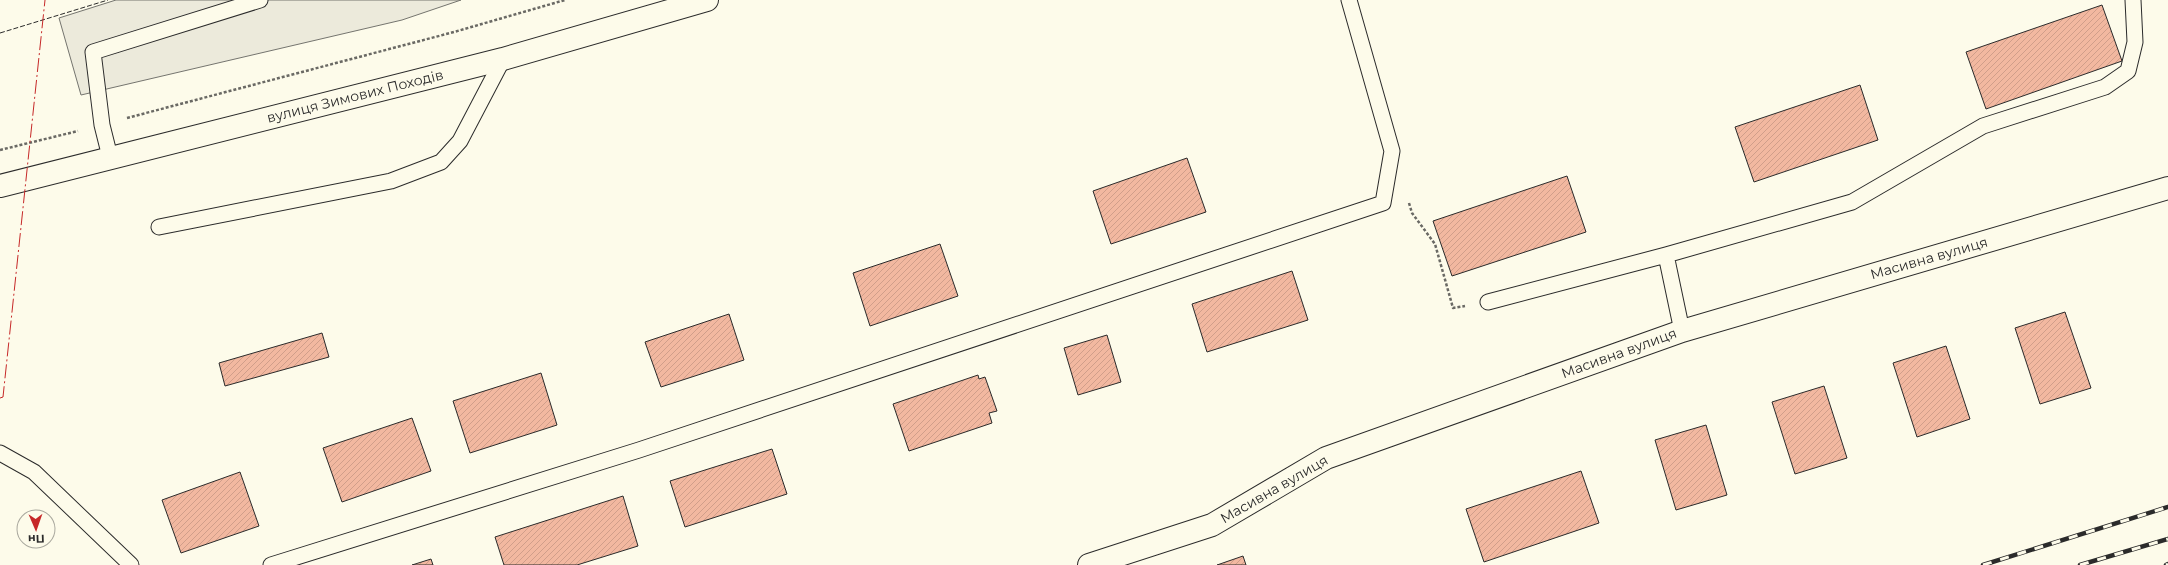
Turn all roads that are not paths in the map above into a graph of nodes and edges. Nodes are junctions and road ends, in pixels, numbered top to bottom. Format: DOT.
graph roads {
  1 [pos="260,0"];
  2 [pos="707,0"];
  3 [pos="1349,0"];
  4 [pos="2133,0"];
  5 [pos="503,59"];
  6 [pos="110,157"];
  7 [pos="0,186"];
  8 [pos="2168,188"];
  9 [pos="158,227"];
  10 [pos="1666,255"];
  11 [pos="1488,302"];
  12 [pos="1682,331"];
  13 [pos="0,453"];
  14 [pos="131,565"];
  15 [pos="271,565"];
  16 [pos="1089,565"];
  1 -- 6 [label="lane"];
  2 -- 5 [label="street, вулиця Зимових Походів"];
  3 -- 15 [label="lane"];
  4 -- 10 [label="lane"];
  5 -- 6 [label="street, вулиця Зимових Походів"];
  5 -- 9 [label="lane"];
  6 -- 7 [label="street, вулиця Зимових Походів"];
  8 -- 12 [label="street, Масивна вулиця"];
  10 -- 11 [label="lane"];
  10 -- 12 [label="lane"];
  12 -- 16 [label="street, Масивна вулиця"];
  13 -- 14 [label="lane"];
}
